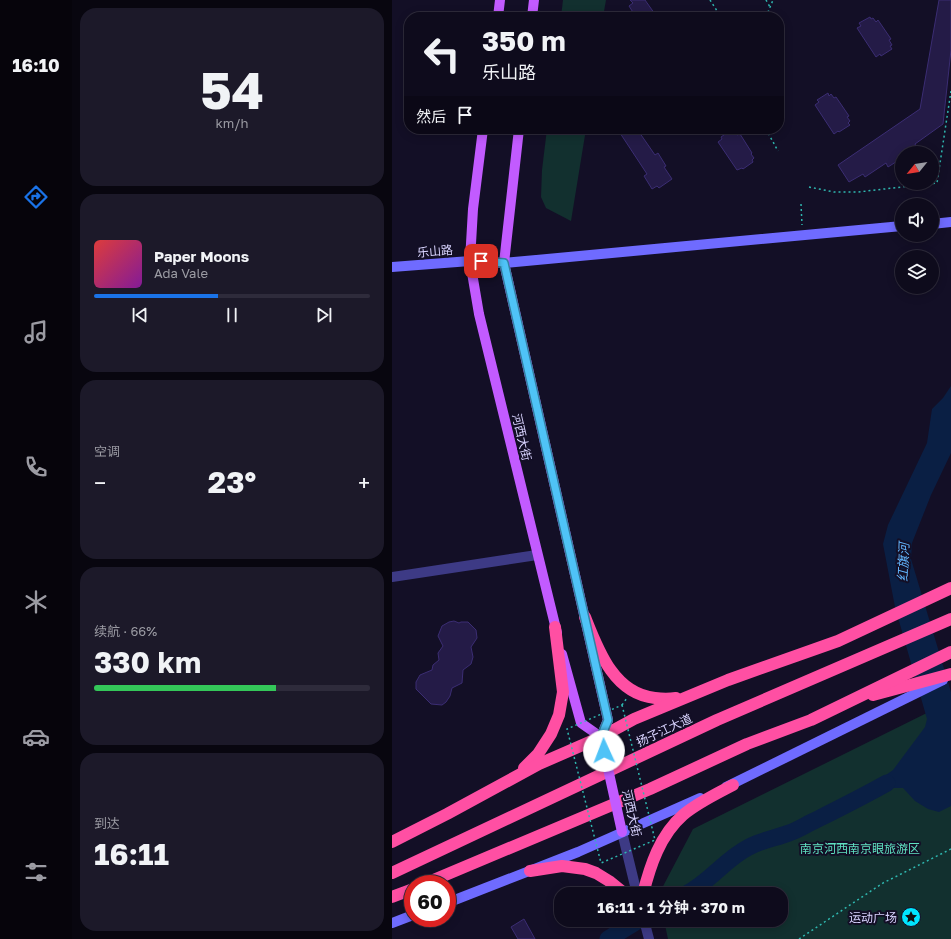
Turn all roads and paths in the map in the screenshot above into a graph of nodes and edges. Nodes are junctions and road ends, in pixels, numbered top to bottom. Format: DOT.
graph roads {
  1 [pos="500,0"];
  2 [pos="534,0"];
  3 [pos="710,0"];
  4 [pos="766,0"];
  5 [pos="773,0"];
  6 [pos="770,7"];
  7 [pos="499,12"];
  8 [pos="533,12"];
  9 [pos="718,12"];
  10 [pos="768,12"];
  11 [pos="951,90"];
  12 [pos="482,134"];
  13 [pos="518,134"];
  14 [pos="769,134"];
  15 [pos="778,151"];
  16 [pos="809,187"];
  17 [pos="801,204"];
  18 [pos="951,222"];
  19 [pos="939,223"];
  20 [pos="895,227"];
  21 [pos="803,235"];
  22 [pos="470,261"];
  23 [pos="504,263"];
  24 [pos="392,268"];
  25 [pos="537,555"];
  26 [pos="392,577"];
  27 [pos="951,588"];
  28 [pos="585,616"];
  29 [pos="951,619"];
  30 [pos="555,627"];
  31 [pos="950,653"];
  32 [pos="951,675"];
  33 [pos="911,690"];
  34 [pos="701,692"];
  35 [pos="849,701"];
  36 [pos="601,737"];
  37 [pos="507,782"];
  38 [pos="733,785"];
  39 [pos="622,832"];
  40 [pos="392,842"];
  41 [pos="951,849"];
  42 [pos="530,871"];
  43 [pos="392,873"];
  44 [pos="445,875"];
  45 [pos="616,887"];
  46 [pos="635,887"];
  47 [pos="645,887"];
  48 [pos="404,893"];
  49 [pos="392,898"];
  50 [pos="456,900"];
  51 [pos="404,918"];
  52 [pos="392,923"];
  53 [pos="645,927"];
  54 [pos="648,939"];
  55 [pos="799,939"];
  1 -- 7 [label="main road"];
  2 -- 8 [label="main road"];
  3 -- 9 [label="path"];
  4 -- 6 [label="path"];
  5 -- 6 [label="path"];
  6 -- 10 [label="path"];
  11 -- 16 [label="path"];
  12 -- 22 [label="main road, 河西大街"];
  13 -- 23 [label="main road, 河西大街"];
  14 -- 15 [label="path"];
  17 -- 21 [label="path"];
  18 -- 19 [label="street"];
  20 -- 21 [label="street, 乐山路"];
  21 -- 23 [label="street, 乐山路"];
  22 -- 23 [label="street, 乐山路"];
  22 -- 24 [label="street, 乐山路"];
  22 -- 25 [label="main road, 河西大街"];
  23 -- 28 [label="main road, 河西大街"];
  25 -- 26 [label="street"];
  25 -- 30 [label="main road, 河西大街"];
  27 -- 34 [label="highway"];
  28 -- 34 [label="highway"];
  28 -- 36 [label="main road, 河西大街"];
  29 -- 43 [label="highway, 扬子江大道"];
  30 -- 36 [label="main road, 河西大街"];
  30 -- 37 [label="highway"];
  31 -- 35 [label="highway"];
  32 -- 33 [label="highway"];
  33 -- 35 [label="highway"];
  33 -- 38 [label="street"];
  34 -- 36 [label="highway"];
  35 -- 44 [label="highway"];
  36 -- 37 [label="highway"];
  36 -- 39 [label="main road, 河西大街, bridge"];
  37 -- 40 [label="highway"];
  38 -- 39 [label="street"];
  38 -- 47 [label="highway"];
  39 -- 42 [label="street"];
  39 -- 46 [label="street, 河西大街"];
  41 -- 55 [label="path"];
  42 -- 45 [label="highway"];
  42 -- 50 [label="street"];
  48 -- 49 [label="highway"];
  51 -- 52 [label="street"];
  53 -- 54 [label="street"];
}
